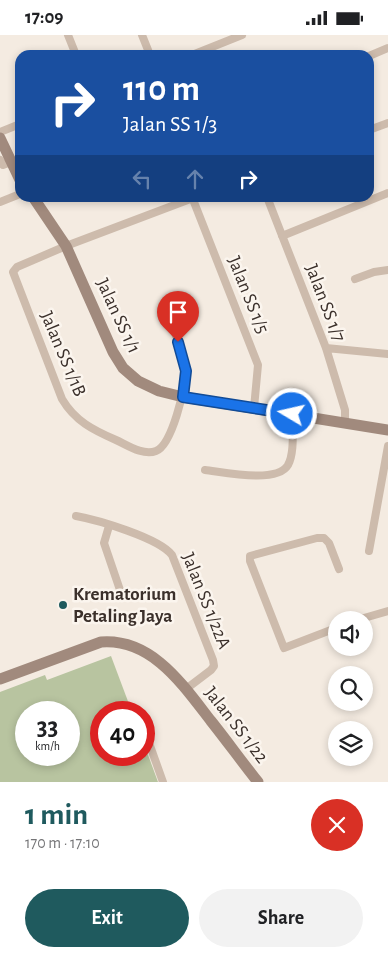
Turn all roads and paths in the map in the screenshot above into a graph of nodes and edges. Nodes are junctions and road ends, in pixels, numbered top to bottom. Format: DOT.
graph roads {
  1 [pos="68,35"];
  2 [pos="142,35"];
  3 [pos="242,35"];
  4 [pos="221,39"];
  5 [pos="388,49"];
  6 [pos="74,50"];
  7 [pos="148,50"];
  8 [pos="201,50"];
  9 [pos="374,54"];
  10 [pos="388,123"];
  11 [pos="15,126"];
  12 [pos="374,128"];
  13 [pos="0,132"];
  14 [pos="0,138"];
  15 [pos="5,161"];
  16 [pos="15,174"];
  17 [pos="388,193"];
  18 [pos="15,196"];
  19 [pos="374,199"];
  20 [pos="0,202"];
  21 [pos="36,202"];
  22 [pos="182,202"];
  23 [pos="194,202"];
  24 [pos="269,202"];
  25 [pos="366,202"];
  26 [pos="282,236"];
  27 [pos="66,245"];
  28 [pos="388,270"];
  29 [pos="355,279"];
  30 [pos="166,312"];
  31 [pos="326,348"];
  32 [pos="388,354"];
  33 [pos="183,397"];
  34 [pos="254,408"];
  35 [pos="292,414"];
  36 [pos="344,423"];
  37 [pos="388,429"];
  38 [pos="388,446"];
  39 [pos="205,470"];
  40 [pos="76,516"];
  41 [pos="109,525"];
  42 [pos="370,551"];
  43 [pos="339,569"];
  44 [pos="120,590"];
  45 [pos="388,611"];
  46 [pos="373,615"];
  47 [pos="328,631"];
  48 [pos="0,679"];
  49 [pos="186,689"];
  50 [pos="155,760"];
  51 [pos="254,780"];
  52 [pos="163,782"];
  1 -- 6 [label="street"];
  2 -- 7 [label="street"];
  3 -- 4 [label="street"];
  4 -- 8 [label="street"];
  5 -- 9 [label="street"];
  10 -- 12 [label="street"];
  11 -- 13 [label="street"];
  14 -- 15 [label="street"];
  15 -- 16 [label="street"];
  17 -- 19 [label="street"];
  18 -- 20 [label="street"];
  21 -- 27 [label="street, Jalan SS 1/1"];
  22 -- 27 [label="street"];
  23 -- 34 [label="street, Jalan SS 1/5"];
  24 -- 26 [label="street, Jalan SS 1/7"];
  25 -- 26 [label="street"];
  26 -- 31 [label="street, Jalan SS 1/7"];
  27 -- 33 [label="street, Jalan SS 1/1"];
  27 -- 33 [label="street, Jalan SS 1/1B"];
  28 -- 29 [label="street"];
  30 -- 33 [label="street"];
  31 -- 32 [label="street"];
  31 -- 36 [label="street, Jalan SS 1/7"];
  33 -- 34 [label="street, Jalan SS 1/1"];
  34 -- 35 [label="street, Jalan SS 1/1"];
  35 -- 36 [label="street, Jalan SS 1/1"];
  35 -- 39 [label="street"];
  36 -- 37 [label="street, Jalan SS 1/1"];
  38 -- 42 [label="street"];
  40 -- 41 [label="street, Jalan SS 1/22A"];
  41 -- 44 [label="street"];
  41 -- 49 [label="street, Jalan SS 1/22A"];
  43 -- 47 [label="street"];
  45 -- 46 [label="street"];
  48 -- 49 [label="street, Jalan SS 1/22"];
  49 -- 51 [label="street, Jalan SS 1/22"];
  50 -- 52 [label="street"];
}
